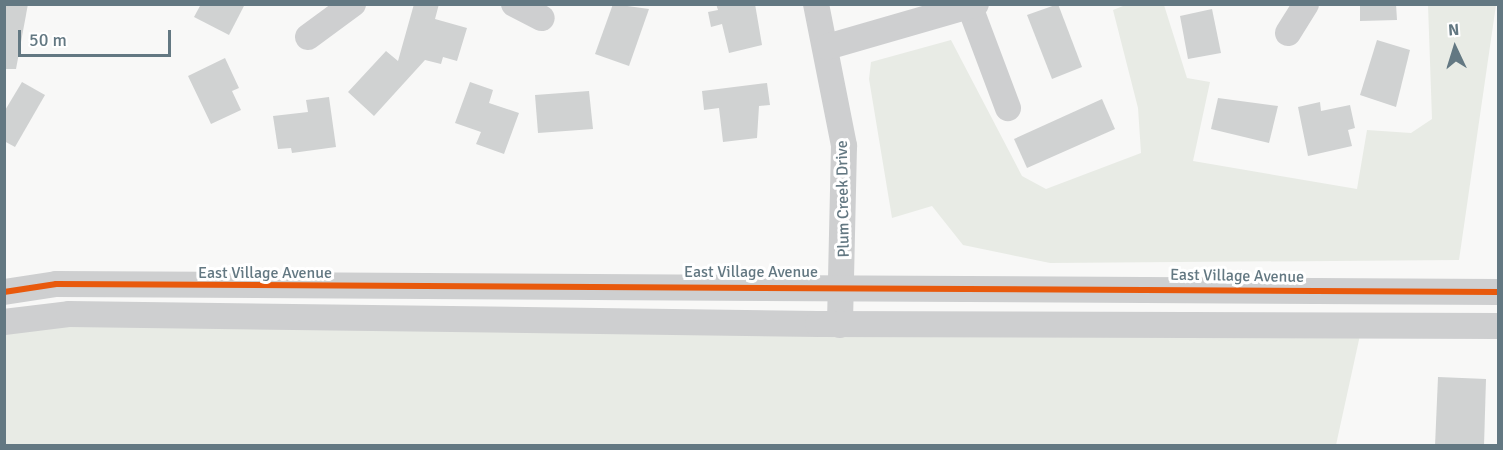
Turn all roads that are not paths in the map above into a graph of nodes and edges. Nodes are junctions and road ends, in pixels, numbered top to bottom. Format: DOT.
graph roads {
  1 [pos="353,4"];
  2 [pos="514,4"];
  3 [pos="816,4"];
  4 [pos="1306,4"];
  5 [pos="973,6"];
  6 [pos="542,18"];
  7 [pos="1288,33"];
  8 [pos="308,37"];
  9 [pos="827,47"];
  10 [pos="1008,108"];
  11 [pos="844,286"];
  12 [pos="4,292"];
  13 [pos="1498,292"];
  14 [pos="4,322"];
  15 [pos="840,325"];
  16 [pos="1498,326"];
  1 -- 8 [label="street"];
  2 -- 6 [label="street"];
  3 -- 9 [label="street, Plum Creek Drive"];
  4 -- 7 [label="street"];
  5 -- 9 [label="street"];
  5 -- 10 [label="street"];
  9 -- 11 [label="street, Plum Creek Drive"];
  11 -- 12 [label="street, East Village Avenue"];
  11 -- 13 [label="street, East Village Avenue"];
  11 -- 15 [label="street, Plum Creek Drive"];
  14 -- 15 [label="street"];
  15 -- 16 [label="street"];
}
